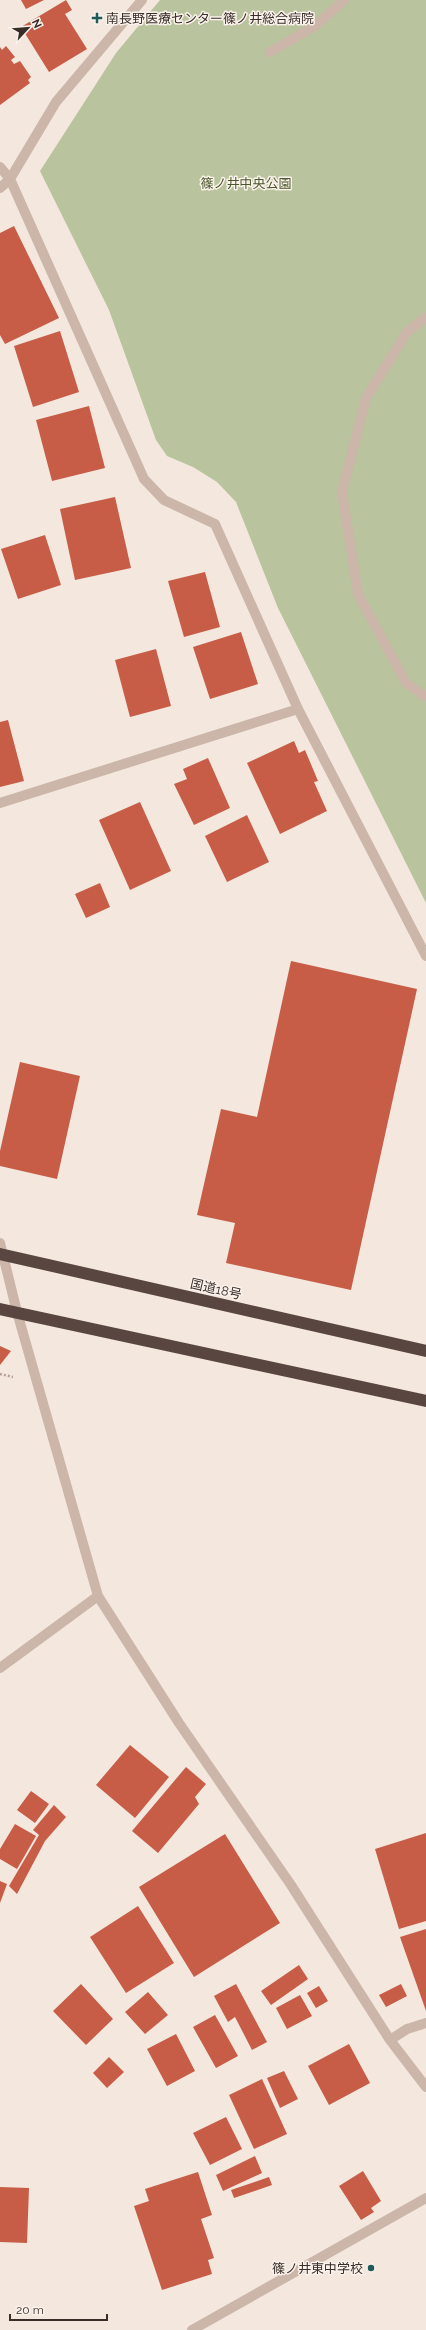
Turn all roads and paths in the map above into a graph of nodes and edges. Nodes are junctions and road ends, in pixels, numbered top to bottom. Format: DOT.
graph roads {
  1 [pos="142,0"];
  2 [pos="344,0"];
  3 [pos="270,52"];
  4 [pos="0,167"];
  5 [pos="10,179"];
  6 [pos="0,188"];
  7 [pos="426,317"];
  8 [pos="426,697"];
  9 [pos="298,710"];
  10 [pos="0,803"];
  11 [pos="426,956"];
  12 [pos="0,1242"];
  13 [pos="1,1255"];
  14 [pos="0,1309"];
  15 [pos="17,1312"];
  16 [pos="426,1351"];
  17 [pos="426,1401"];
  18 [pos="98,1596"];
  19 [pos="0,1668"];
  20 [pos="426,2023"];
  21 [pos="390,2040"];
  22 [pos="426,2087"];
  23 [pos="426,2198"];
  24 [pos="192,2330"];
  1 -- 5 [label="street"];
  2 -- 3 [label="street"];
  4 -- 5 [label="street"];
  5 -- 6 [label="street"];
  5 -- 9 [label="street"];
  7 -- 8 [label="street"];
  9 -- 10 [label="street"];
  9 -- 11 [label="street"];
  12 -- 13 [label="street"];
  13 -- 15 [label="street"];
  13 -- 16 [label="highway, 国道18号"];
  14 -- 15 [label="highway"];
  15 -- 17 [label="highway"];
  15 -- 18 [label="street"];
  18 -- 19 [label="street"];
  18 -- 21 [label="street"];
  20 -- 21 [label="street"];
  21 -- 22 [label="street"];
  23 -- 24 [label="street"];
}
